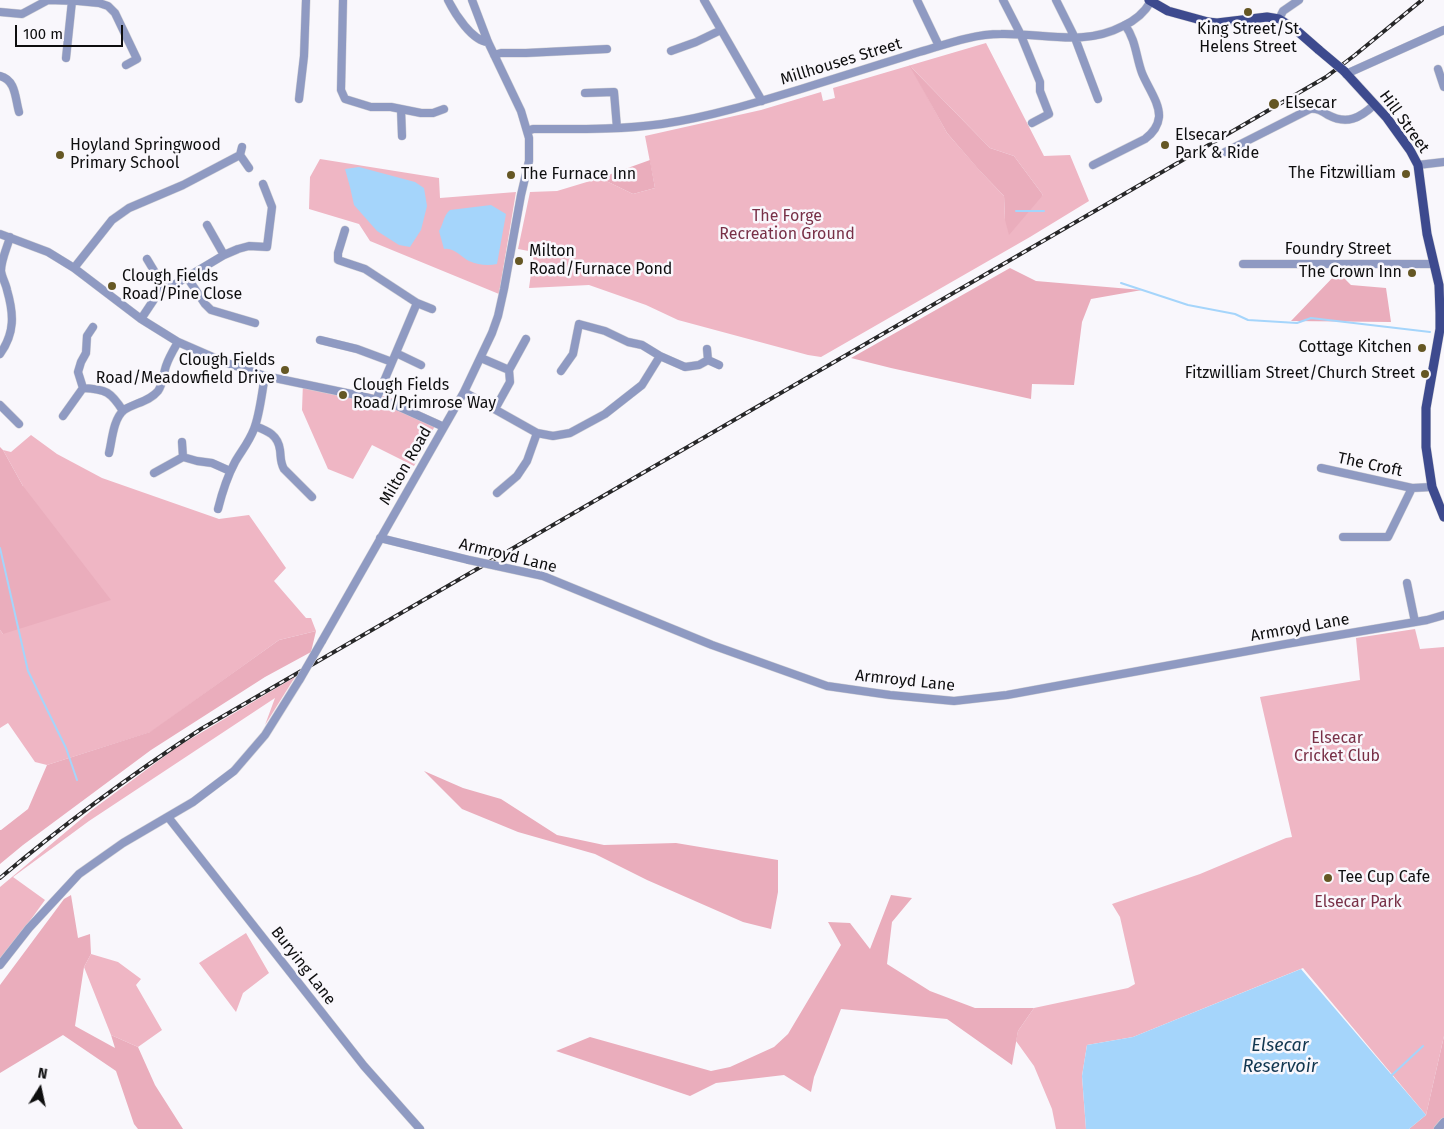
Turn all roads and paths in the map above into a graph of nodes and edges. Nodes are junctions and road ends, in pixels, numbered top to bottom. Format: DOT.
graph roads {
  1 [pos="48,0"];
  2 [pos="306,0"];
  3 [pos="343,0"];
  4 [pos="448,0"];
  5 [pos="472,0"];
  6 [pos="704,0"];
  7 [pos="917,0"];
  8 [pos="1003,0"];
  9 [pos="1056,0"];
  10 [pos="1299,0"];
  11 [pos="72,1"];
  12 [pos="1150,1"];
  13 [pos="0,12"];
  14 [pos="1279,19"];
  15 [pos="1125,26"];
  16 [pos="720,30"];
  17 [pos="1444,30"];
  18 [pos="1020,34"];
  19 [pos="1075,38"];
  20 [pos="488,42"];
  21 [pos="939,46"];
  22 [pos="607,49"];
  23 [pos="671,51"];
  24 [pos="494,55"];
  25 [pos="66,58"];
  26 [pos="126,65"];
  27 [pos="1438,69"];
  28 [pos="1345,72"];
  29 [pos="0,76"];
  30 [pos="1444,87"];
  31 [pos="585,93"];
  32 [pos="299,99"];
  33 [pos="1098,99"];
  34 [pos="762,100"];
  35 [pos="1374,105"];
  36 [pos="401,109"];
  37 [pos="444,109"];
  38 [pos="19,112"];
  39 [pos="1032,123"];
  40 [pos="616,128"];
  41 [pos="528,130"];
  42 [pos="402,136"];
  43 [pos="242,146"];
  44 [pos="1225,152"];
  45 [pos="240,155"];
  46 [pos="1444,162"];
  47 [pos="1093,165"];
  48 [pos="1418,165"];
  49 [pos="249,168"];
  50 [pos="263,184"];
  51 [pos="207,225"];
  52 [pos="345,230"];
  53 [pos="0,234"];
  54 [pos="10,237"];
  55 [pos="224,255"];
  56 [pos="147,260"];
  57 [pos="1242,264"];
  58 [pos="1434,264"];
  59 [pos="74,268"];
  60 [pos="187,277"];
  61 [pos="1442,286"];
  62 [pos="165,289"];
  63 [pos="4,290"];
  64 [pos="417,303"];
  65 [pos="432,309"];
  66 [pos="140,319"];
  67 [pos="255,322"];
  68 [pos="92,327"];
  69 [pos="526,339"];
  70 [pos="320,340"];
  71 [pos="178,342"];
  72 [pos="707,348"];
  73 [pos="396,353"];
  74 [pos="0,354"];
  75 [pos="660,356"];
  76 [pos="481,358"];
  77 [pos="708,360"];
  78 [pos="392,362"];
  79 [pos="719,365"];
  80 [pos="421,366"];
  81 [pos="510,370"];
  82 [pos="561,371"];
  83 [pos="265,376"];
  84 [pos="83,388"];
  85 [pos="464,392"];
  86 [pos="376,400"];
  87 [pos="0,405"];
  88 [pos="495,409"];
  89 [pos="123,411"];
  90 [pos="64,416"];
  91 [pos="19,424"];
  92 [pos="255,426"];
  93 [pos="444,427"];
  94 [pos="537,432"];
  95 [pos="182,442"];
  96 [pos="108,453"];
  97 [pos="183,457"];
  98 [pos="1321,468"];
  99 [pos="230,471"];
  100 [pos="154,473"];
  101 [pos="1432,487"];
  102 [pos="1412,488"];
  103 [pos="497,493"];
  104 [pos="312,497"];
  105 [pos="218,509"];
  106 [pos="1444,517"];
  107 [pos="1343,537"];
  108 [pos="380,538"];
  109 [pos="1407,583"];
  110 [pos="1444,615"];
  111 [pos="1415,622"];
  112 [pos="168,817"];
  113 [pos="0,965"];
  114 [pos="1444,1122"];
  115 [pos="420,1129"];
  116 [pos="1438,1129"];
  1 -- 11 [label="street"];
  1 -- 13 [label="street"];
  2 -- 32 [label="street"];
  3 -- 36 [label="street"];
  4 -- 20 [label="street"];
  5 -- 20 [label="street, Milton Road"];
  6 -- 16 [label="street"];
  7 -- 21 [label="street"];
  8 -- 18 [label="street"];
  9 -- 19 [label="street"];
  10 -- 14 [label="street"];
  11 -- 25 [label="street"];
  11 -- 26 [label="street"];
  12 -- 14 [label="main road"];
  12 -- 15 [label="street, Millhouses Street"];
  14 -- 28 [label="main road, Hill Street, bridge"];
  15 -- 19 [label="street, Millhouses Street"];
  15 -- 47 [label="street"];
  16 -- 23 [label="street"];
  16 -- 34 [label="street"];
  17 -- 28 [label="street"];
  18 -- 19 [label="street, Millhouses Street"];
  18 -- 21 [label="street, Millhouses Street"];
  18 -- 39 [label="street"];
  19 -- 33 [label="street"];
  20 -- 24 [label="street, Milton Road"];
  21 -- 34 [label="street, Millhouses Street"];
  22 -- 24 [label="street"];
  24 -- 41 [label="street, Milton Road"];
  27 -- 30 [label="street"];
  28 -- 35 [label="main road, Hill Street"];
  29 -- 38 [label="street"];
  31 -- 40 [label="street"];
  34 -- 40 [label="street, Millhouses Street"];
  35 -- 44 [label="street"];
  35 -- 48 [label="main road, Hill Street"];
  36 -- 37 [label="street"];
  36 -- 42 [label="street"];
  40 -- 41 [label="street, Millhouses Street"];
  41 -- 76 [label="street, Milton Road"];
  43 -- 45 [label="street"];
  45 -- 49 [label="street"];
  45 -- 59 [label="street"];
  46 -- 48 [label="street"];
  48 -- 58 [label="main road, Hill Street"];
  50 -- 55 [label="street"];
  51 -- 55 [label="street"];
  52 -- 64 [label="street"];
  53 -- 54 [label="street"];
  54 -- 59 [label="street"];
  54 -- 63 [label="street"];
  55 -- 60 [label="street"];
  56 -- 62 [label="street"];
  57 -- 58 [label="street, Foundry Street"];
  58 -- 61 [label="main road, Hill Street"];
  59 -- 66 [label="street"];
  60 -- 62 [label="street"];
  60 -- 67 [label="street"];
  61 -- 101 [label="main road, Hill Street"];
  62 -- 66 [label="street"];
  63 -- 74 [label="street"];
  64 -- 65 [label="street"];
  64 -- 73 [label="street"];
  66 -- 71 [label="street"];
  68 -- 84 [label="street"];
  69 -- 81 [label="street"];
  70 -- 78 [label="street"];
  71 -- 83 [label="street"];
  71 -- 89 [label="street"];
  72 -- 77 [label="street"];
  73 -- 78 [label="street"];
  73 -- 80 [label="street"];
  75 -- 77 [label="street"];
  75 -- 82 [label="street"];
  75 -- 94 [label="street"];
  76 -- 81 [label="street"];
  76 -- 85 [label="street, Milton Road"];
  77 -- 79 [label="street"];
  78 -- 86 [label="street"];
  81 -- 88 [label="street"];
  83 -- 86 [label="street"];
  83 -- 92 [label="street"];
  84 -- 89 [label="street"];
  84 -- 90 [label="street"];
  85 -- 88 [label="street"];
  85 -- 93 [label="street, Milton Road"];
  86 -- 93 [label="street"];
  87 -- 91 [label="street"];
  88 -- 94 [label="street"];
  89 -- 96 [label="street"];
  92 -- 99 [label="street"];
  92 -- 104 [label="street"];
  93 -- 108 [label="street, Milton Road"];
  94 -- 103 [label="street"];
  95 -- 97 [label="street"];
  97 -- 99 [label="street"];
  97 -- 100 [label="street"];
  98 -- 102 [label="street, The Croft"];
  99 -- 105 [label="street"];
  101 -- 102 [label="street, The Croft"];
  101 -- 106 [label="main road, Hill Street"];
  102 -- 107 [label="street, The Croft"];
  108 -- 111 [label="street, Armroyd Lane, bridge"];
  108 -- 112 [label="street, Milton Road, bridge"];
  109 -- 111 [label="street"];
  110 -- 111 [label="street, Armroyd Lane"];
  112 -- 113 [label="street, Milton Road"];
  112 -- 115 [label="street, Burying Lane"];
  114 -- 116 [label="street"];
}
